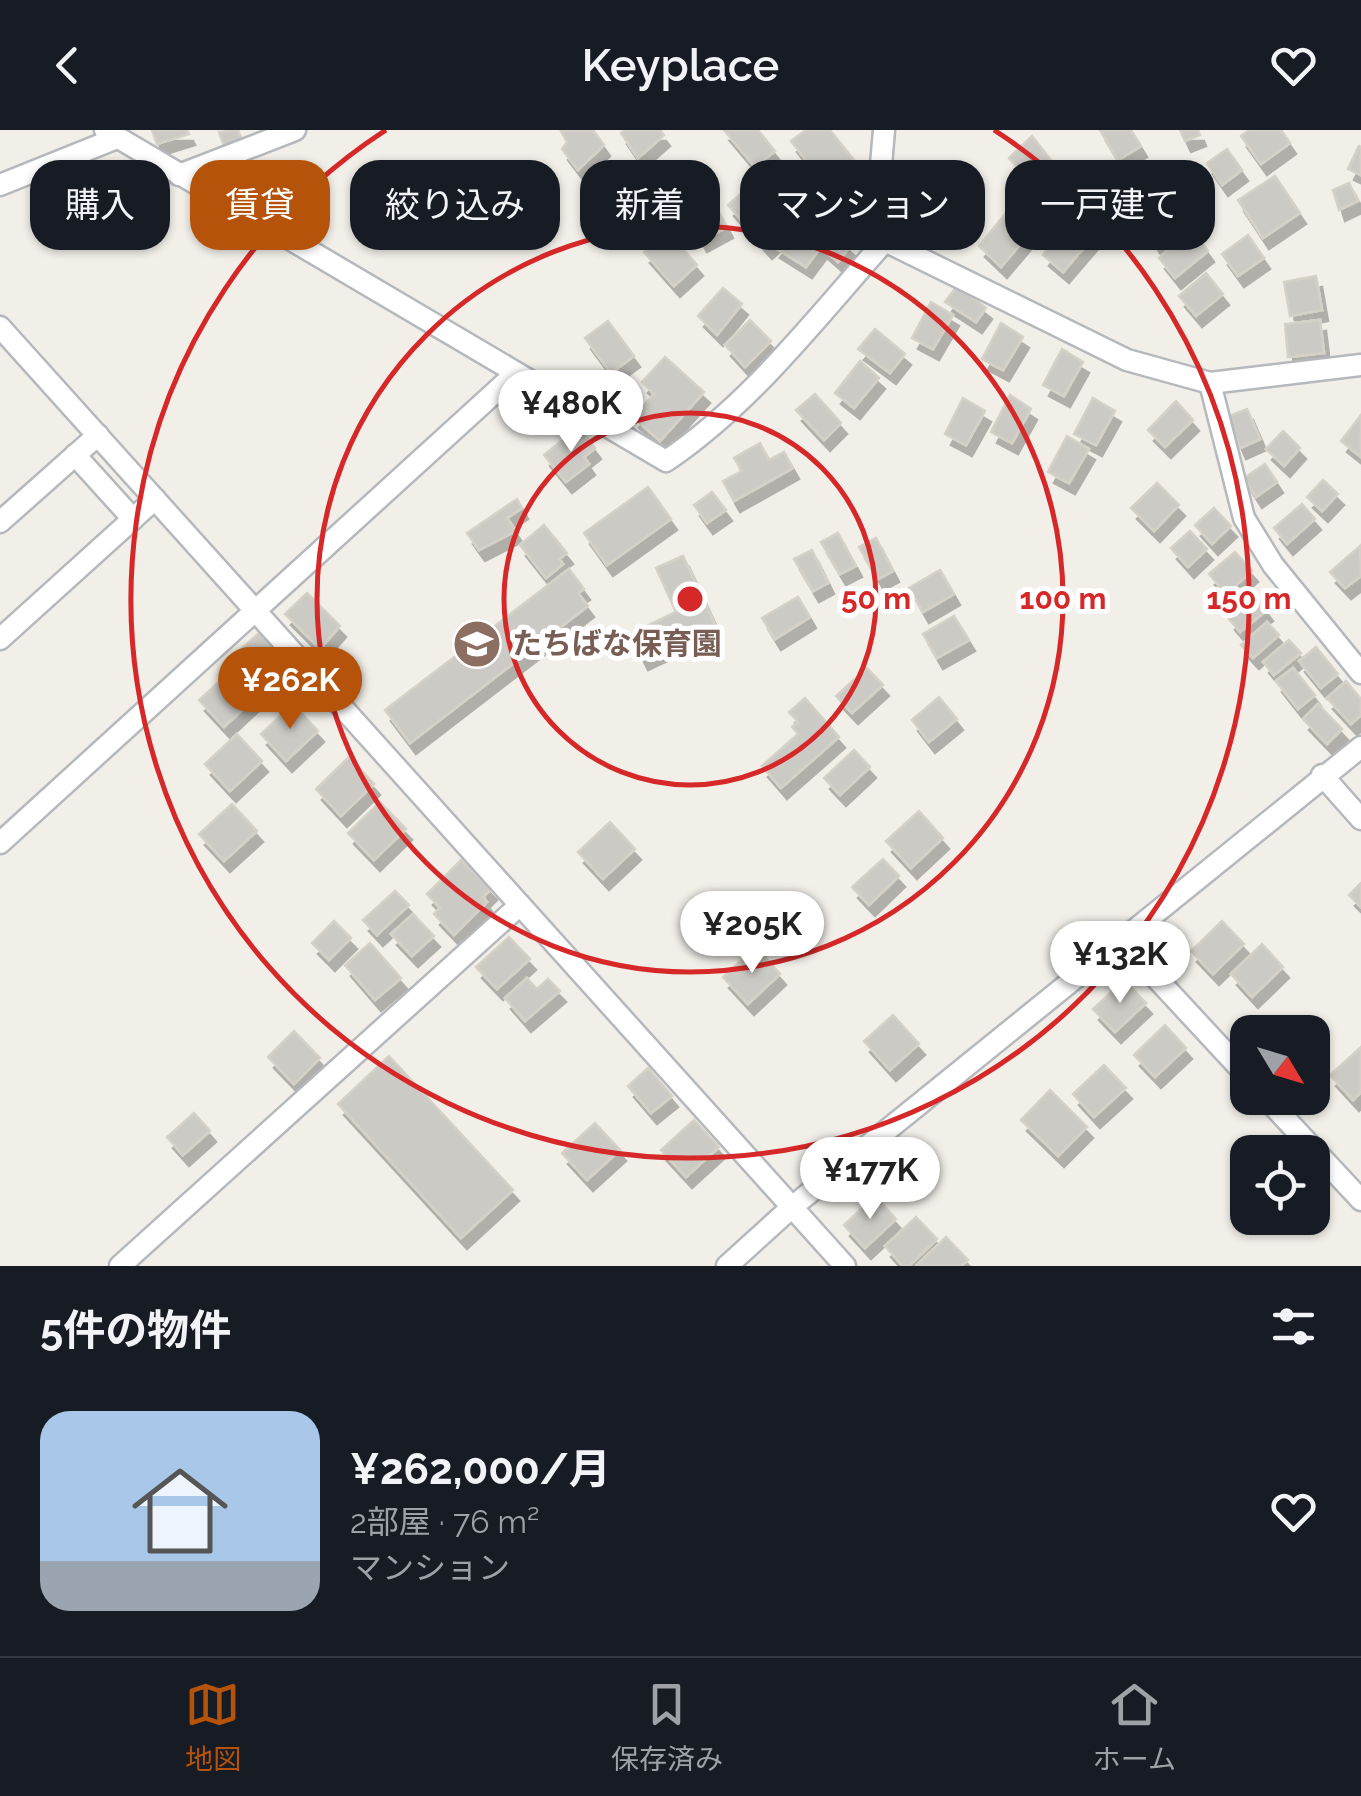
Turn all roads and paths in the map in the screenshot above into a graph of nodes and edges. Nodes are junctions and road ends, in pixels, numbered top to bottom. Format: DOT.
graph roads {
  1 [pos="296,130"];
  2 [pos="884,130"];
  3 [pos="111,134"];
  4 [pos="881,160"];
  5 [pos="179,175"];
  6 [pos="0,186"];
  7 [pos="877,250"];
  8 [pos="906,250"];
  9 [pos="0,328"];
  10 [pos="1360,367"];
  11 [pos="514,374"];
  12 [pos="1210,383"];
  13 [pos="98,436"];
  14 [pos="75,456"];
  15 [pos="155,498"];
  16 [pos="133,519"];
  17 [pos="0,522"];
  18 [pos="256,610"];
  19 [pos="0,639"];
  20 [pos="1361,673"];
  21 [pos="1361,747"];
  22 [pos="1322,775"];
  23 [pos="1361,819"];
  24 [pos="0,843"];
  25 [pos="520,905"];
  26 [pos="1121,940"];
  27 [pos="1230,1058"];
  28 [pos="1282,1115"];
  29 [pos="1361,1200"];
  30 [pos="792,1206"];
  31 [pos="120,1266"];
  32 [pos="727,1266"];
  33 [pos="845,1266"];
  1 -- 5 [label="street"];
  2 -- 4 [label="street"];
  3 -- 5 [label="street"];
  3 -- 6 [label="street"];
  5 -- 11 [label="street"];
  7 -- 11 [label="street"];
  8 -- 12 [label="street"];
  9 -- 13 [label="street"];
  10 -- 12 [label="street"];
  11 -- 18 [label="street"];
  12 -- 20 [label="street"];
  13 -- 14 [label="street"];
  13 -- 15 [label="street"];
  14 -- 16 [label="street"];
  14 -- 17 [label="street"];
  15 -- 16 [label="street"];
  15 -- 18 [label="street"];
  16 -- 19 [label="street"];
  18 -- 24 [label="street"];
  18 -- 25 [label="street"];
  21 -- 22 [label="street"];
  22 -- 23 [label="street"];
  22 -- 26 [label="street"];
  25 -- 30 [label="street"];
  25 -- 31 [label="street"];
  26 -- 27 [label="street"];
  26 -- 30 [label="street"];
  28 -- 29 [label="street"];
  30 -- 32 [label="street"];
  30 -- 33 [label="street"];
}
